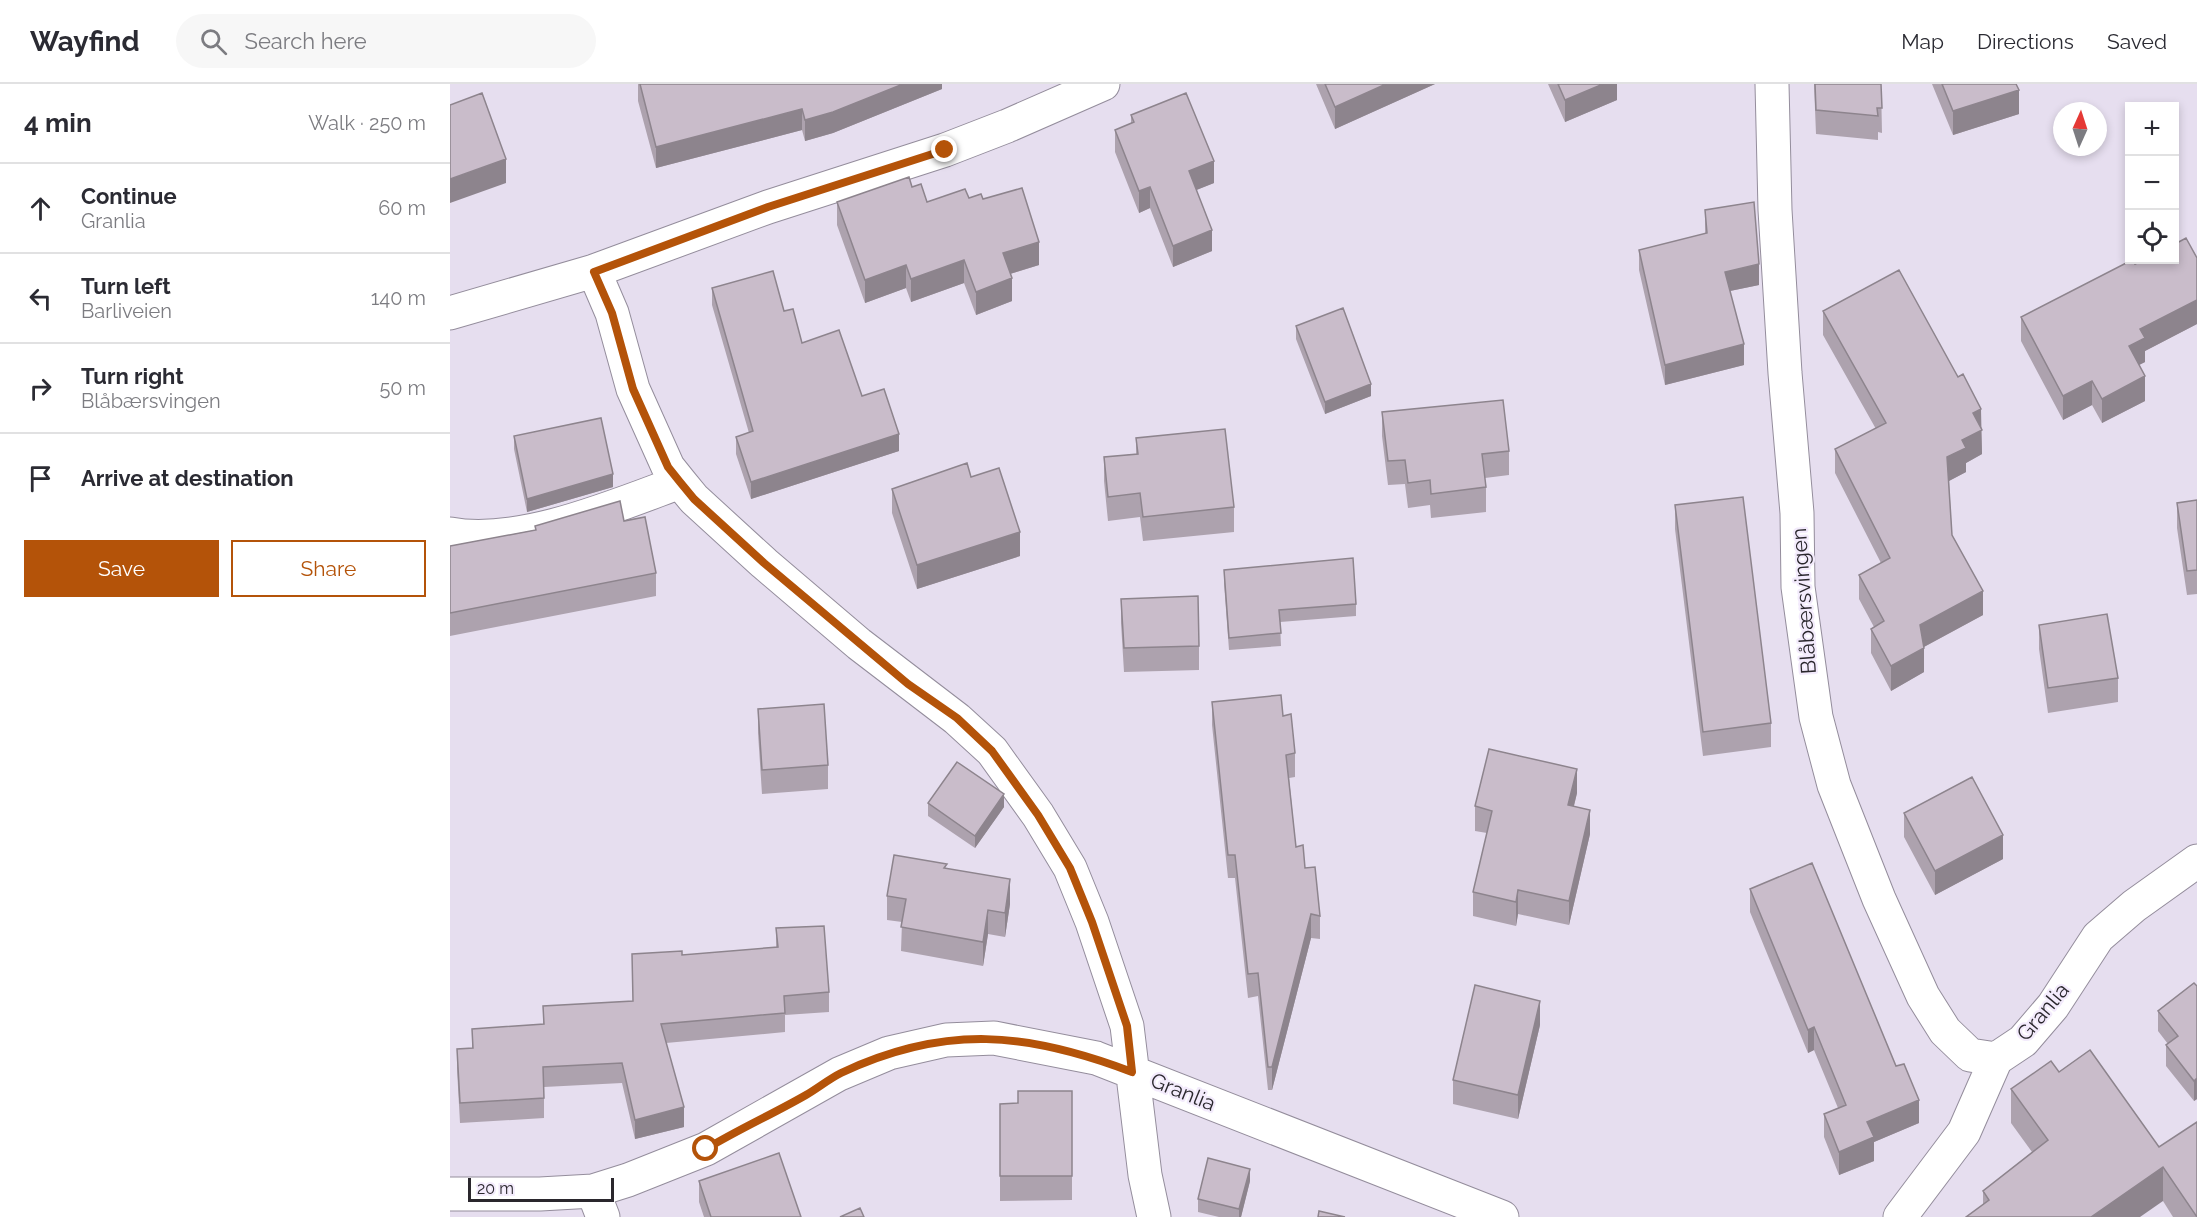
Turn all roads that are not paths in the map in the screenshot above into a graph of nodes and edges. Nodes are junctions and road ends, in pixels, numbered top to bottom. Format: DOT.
graph roads {
  1 [pos="1103,84"];
  2 [pos="1772,84"];
  3 [pos="594,272"];
  4 [pos="450,313"];
  5 [pos="680,482"];
  6 [pos="450,534"];
  7 [pos="2197,861"];
  8 [pos="1996,1059"];
  9 [pos="1132,1072"];
  10 [pos="450,1194"];
  11 [pos="598,1204"];
  12 [pos="1154,1217"];
  13 [pos="1502,1217"];
  14 [pos="1900,1217"];
  1 -- 3 [label="street"];
  2 -- 8 [label="street, Blåbærsvingen"];
  3 -- 4 [label="street"];
  3 -- 5 [label="street"];
  5 -- 6 [label="street"];
  5 -- 9 [label="street"];
  7 -- 8 [label="street, Granlia"];
  8 -- 14 [label="street"];
  9 -- 11 [label="street, Granlia"];
  9 -- 12 [label="street"];
  9 -- 13 [label="street, Granlia"];
  10 -- 11 [label="street, Granlia"];
}
